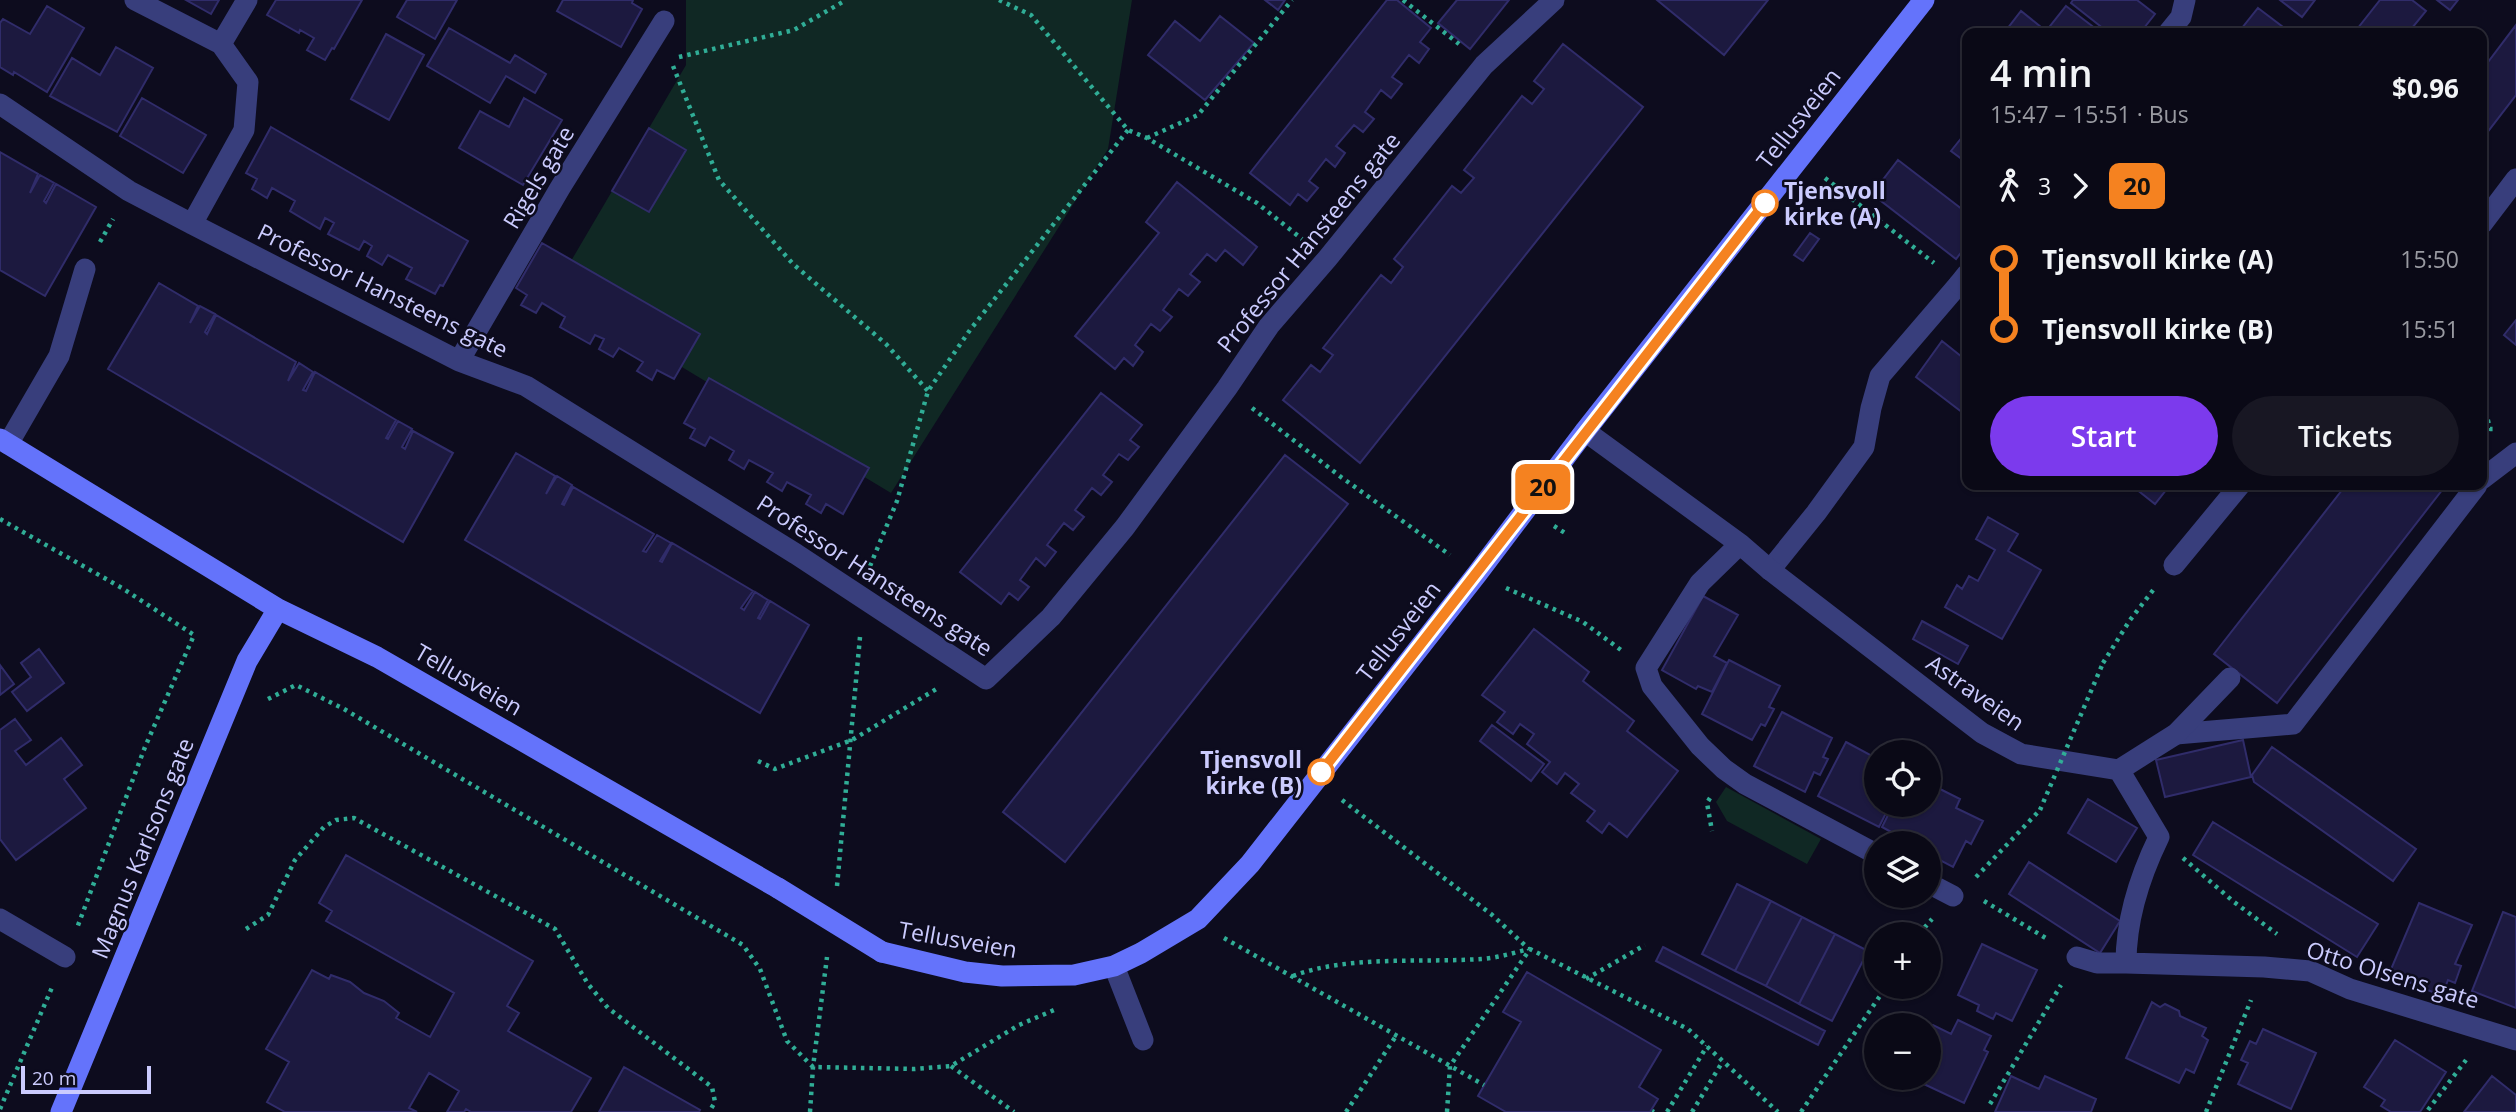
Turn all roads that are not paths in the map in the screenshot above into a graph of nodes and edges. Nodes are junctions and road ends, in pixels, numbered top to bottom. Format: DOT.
graph roads {
  1 [pos="135,0"];
  2 [pos="247,0"];
  3 [pos="1554,0"];
  4 [pos="1924,0"];
  5 [pos="2185,0"];
  6 [pos="664,21"];
  7 [pos="2172,28"];
  8 [pos="221,44"];
  9 [pos="0,104"];
  10 [pos="2516,179"];
  11 [pos="2487,217"];
  12 [pos="192,224"];
  13 [pos="85,269"];
  14 [pos="1962,280"];
  15 [pos="459,361"];
  16 [pos="1585,431"];
  17 [pos="4,441"];
  18 [pos="2516,453"];
  19 [pos="2487,475"];
  20 [pos="2236,490"];
  21 [pos="2473,490"];
  22 [pos="1740,544"];
  23 [pos="2174,565"];
  24 [pos="1770,570"];
  25 [pos="278,609"];
  26 [pos="2230,678"];
  27 [pos="2176,734"];
  28 [pos="2119,770"];
  29 [pos="1864,848"];
  30 [pos="1941,890"];
  31 [pos="1953,896"];
  32 [pos="0,919"];
  33 [pos="65,957"];
  34 [pos="2077,957"];
  35 [pos="2126,963"];
  36 [pos="1114,966"];
  37 [pos="1143,1040"];
  38 [pos="2516,1040"];
  39 [pos="61,1112"];
  1 -- 8 [label="street"];
  2 -- 8 [label="street"];
  3 -- 15 [label="street, Professor Hansteens gate"];
  4 -- 16 [label="street, Tellusveien"];
  5 -- 7 [label="street"];
  6 -- 15 [label="street, Rigels gate"];
  8 -- 12 [label="street"];
  9 -- 12 [label="street, Professor Hansteens gate"];
  10 -- 11 [label="street"];
  12 -- 15 [label="street, Professor Hansteens gate"];
  13 -- 17 [label="street"];
  14 -- 24 [label="street"];
  16 -- 22 [label="street, Astraveien"];
  16 -- 36 [label="street, Tellusveien"];
  17 -- 25 [label="street, Tellusveien"];
  18 -- 19 [label="street"];
  20 -- 23 [label="street"];
  21 -- 27 [label="street"];
  22 -- 24 [label="street, Astraveien"];
  22 -- 29 [label="street"];
  24 -- 28 [label="street, Astraveien"];
  25 -- 36 [label="street, Tellusveien, bridge"];
  25 -- 39 [label="street, Magnus Karlsons gate"];
  26 -- 27 [label="street"];
  27 -- 28 [label="street"];
  28 -- 35 [label="street"];
  30 -- 31 [label="street"];
  32 -- 33 [label="street"];
  34 -- 35 [label="street, Otto Olsens gate"];
  35 -- 38 [label="street, Otto Olsens gate"];
  36 -- 37 [label="street"];
}
